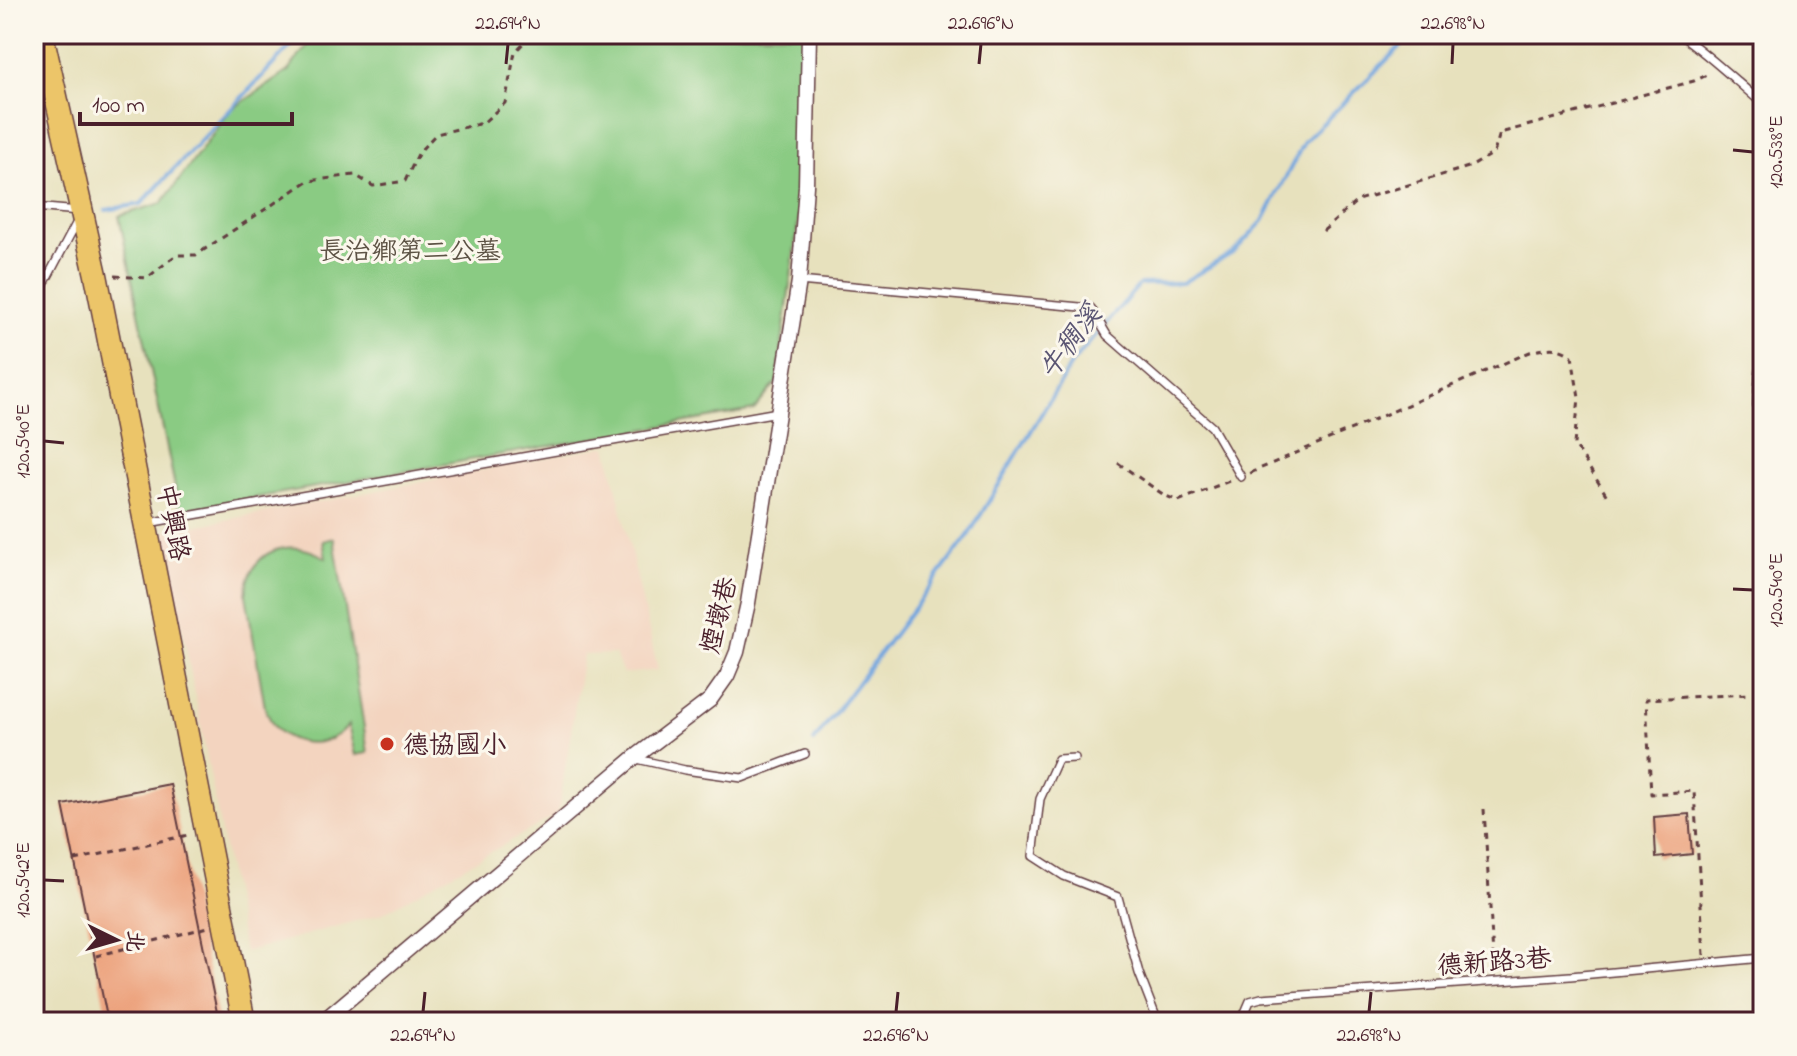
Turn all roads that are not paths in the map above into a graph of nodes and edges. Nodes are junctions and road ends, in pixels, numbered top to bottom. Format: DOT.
graph roads {
  1 [pos="42,34"];
  2 [pos="809,34"];
  3 [pos="1679,34"];
  4 [pos="1763,104"];
  5 [pos="34,207"];
  6 [pos="82,212"];
  7 [pos="799,281"];
  8 [pos="34,303"];
  9 [pos="1763,332"];
  10 [pos="1763,405"];
  11 [pos="779,411"];
  12 [pos="1241,477"];
  13 [pos="146,523"];
  14 [pos="805,754"];
  15 [pos="634,758"];
  16 [pos="1075,758"];
  17 [pos="1763,958"];
  18 [pos="244,1022"];
  19 [pos="322,1022"];
  20 [pos="1158,1022"];
  21 [pos="1241,1022"];
  1 -- 6 [label="main road, 中興路"];
  2 -- 7 [label="street, 煙墩巷"];
  3 -- 4 [label="lane"];
  5 -- 6 [label="lane"];
  6 -- 8 [label="lane"];
  6 -- 13 [label="main road, 中興路"];
  7 -- 11 [label="street, 煙墩巷"];
  7 -- 12 [label="lane"];
  9 -- 10 [label="lane"];
  11 -- 13 [label="lane"];
  11 -- 15 [label="street, 煙墩巷"];
  13 -- 18 [label="main road, 中興路"];
  14 -- 15 [label="lane"];
  15 -- 19 [label="street, 煙墩巷"];
  16 -- 20 [label="lane"];
  17 -- 21 [label="lane, 德新路3巷"];
}
